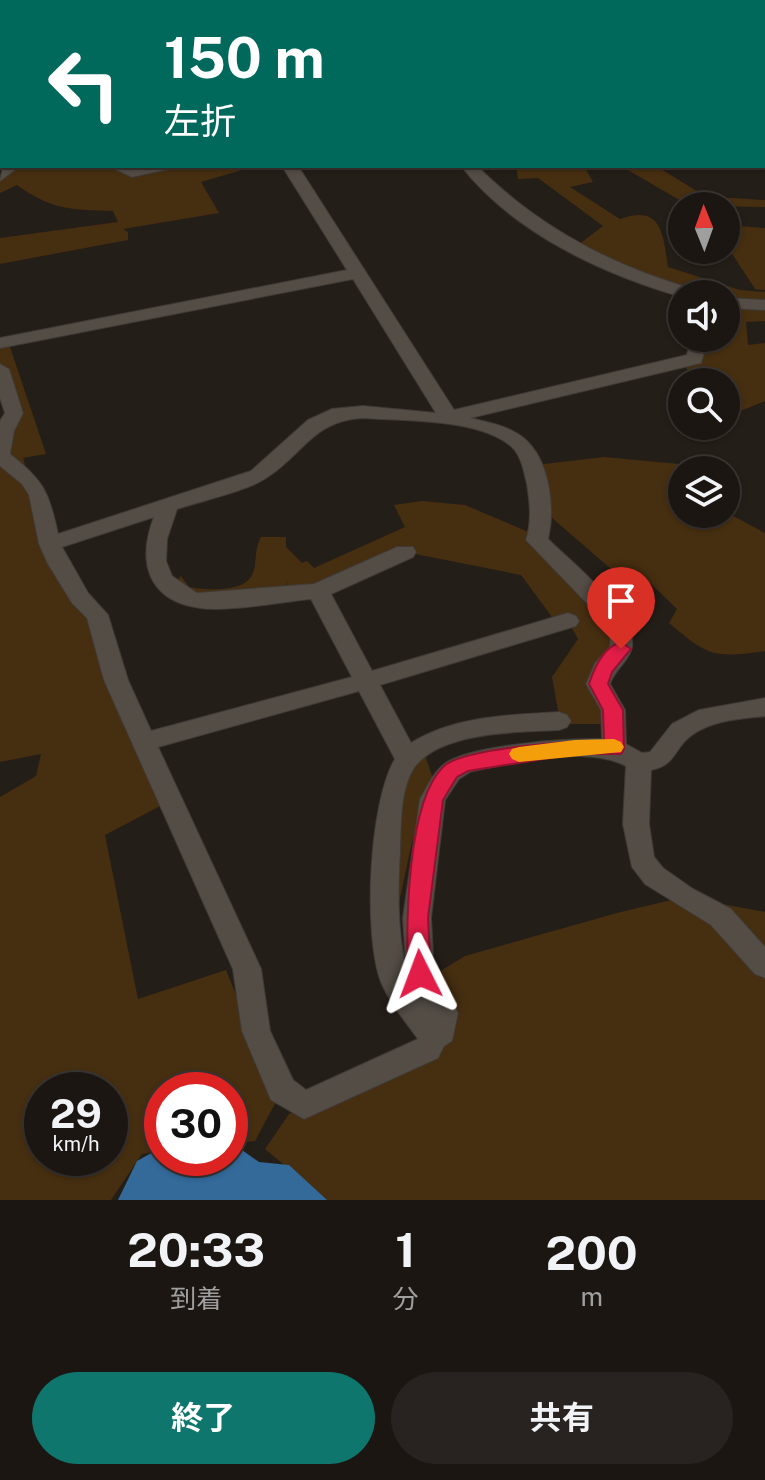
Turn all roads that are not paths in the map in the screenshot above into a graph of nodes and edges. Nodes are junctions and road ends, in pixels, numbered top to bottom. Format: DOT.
graph roads {
  1 [pos="121,168"];
  2 [pos="153,168"];
  3 [pos="291,168"];
  4 [pos="471,168"];
  5 [pos="356,273"];
  6 [pos="668,286"];
  7 [pos="740,304"];
  8 [pos="765,305"];
  9 [pos="0,343"];
  10 [pos="697,352"];
  11 [pos="0,369"];
  12 [pos="449,418"];
  13 [pos="0,455"];
  14 [pos="169,504"];
  15 [pos="50,544"];
  16 [pos="405,552"];
  17 [pos="318,591"];
  18 [pos="568,621"];
  19 [pos="366,681"];
  20 [pos="765,707"];
  21 [pos="559,721"];
  22 [pos="143,742"];
  23 [pos="614,749"];
  24 [pos="407,759"];
  25 [pos="639,762"];
  26 [pos="765,966"];
  27 [pos="434,1037"];
  1 -- 2 [label="street"];
  3 -- 5 [label="street"];
  4 -- 6 [label="street"];
  5 -- 9 [label="street"];
  5 -- 12 [label="street"];
  7 -- 8 [label="street"];
  10 -- 12 [label="street"];
  11 -- 13 [label="street"];
  12 -- 14 [label="street"];
  12 -- 23 [label="street"];
  13 -- 15 [label="street"];
  14 -- 15 [label="street"];
  14 -- 17 [label="street"];
  15 -- 22 [label="street"];
  16 -- 17 [label="street"];
  17 -- 19 [label="street"];
  18 -- 19 [label="street"];
  19 -- 22 [label="street"];
  19 -- 24 [label="street"];
  20 -- 25 [label="street"];
  21 -- 24 [label="street"];
  22 -- 27 [label="street"];
  23 -- 25 [label="street"];
  23 -- 27 [label="street"];
  24 -- 27 [label="street"];
  25 -- 26 [label="street"];
}
